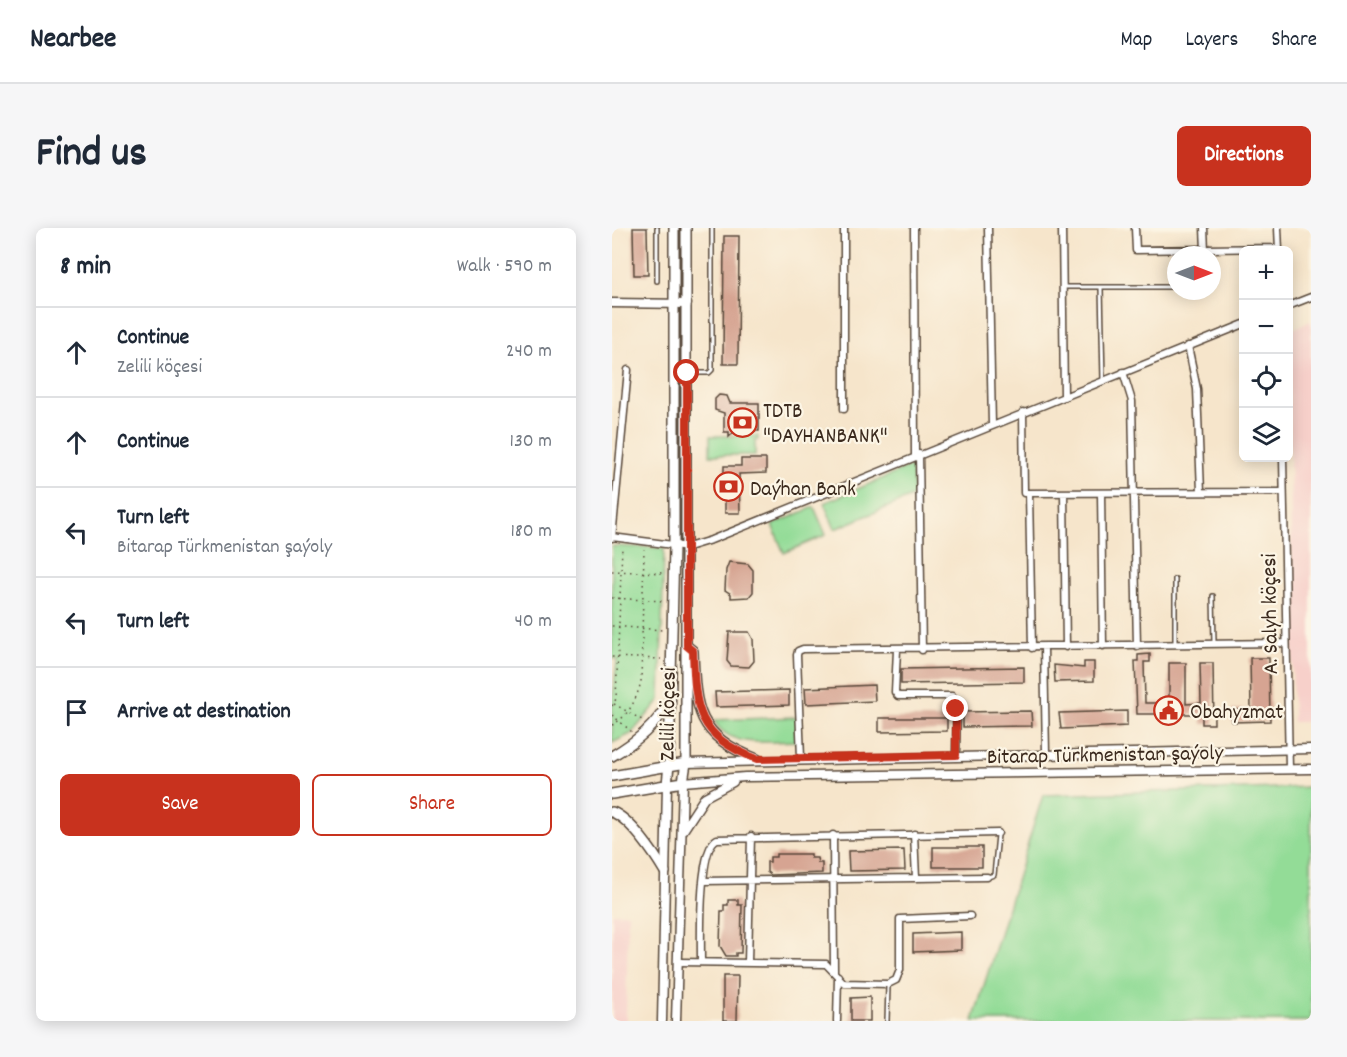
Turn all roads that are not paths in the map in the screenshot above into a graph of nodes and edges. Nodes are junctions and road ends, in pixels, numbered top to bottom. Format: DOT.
graph roads {
  1 [pos="657,228"];
  2 [pos="674,228"];
  3 [pos="686,228"];
  4 [pos="712,228"];
  5 [pos="844,228"];
  6 [pos="914,228"];
  7 [pos="988,228"];
  8 [pos="1062,228"];
  9 [pos="1135,228"];
  10 [pos="1204,228"];
  11 [pos="1278,228"];
  12 [pos="1205,246"];
  13 [pos="1278,246"];
  14 [pos="1167,250"];
  15 [pos="1221,250"];
  16 [pos="1239,250"];
  17 [pos="657,281"];
  18 [pos="1063,287"];
  19 [pos="1101,287"];
  20 [pos="1167,287"];
  21 [pos="1311,297"];
  22 [pos="612,303"];
  23 [pos="674,304"];
  24 [pos="687,304"];
  25 [pos="1293,304"];
  26 [pos="1239,326"];
  27 [pos="1188,346"];
  28 [pos="628,370"];
  29 [pos="1123,372"];
  30 [pos="687,373"];
  31 [pos="1103,381"];
  32 [pos="1064,396"];
  33 [pos="844,409"];
  34 [pos="1023,412"];
  35 [pos="992,425"];
  36 [pos="917,455"];
  37 [pos="1282,462"];
  38 [pos="1135,492"];
  39 [pos="1201,492"];
  40 [pos="1283,492"];
  41 [pos="1029,493"];
  42 [pos="1064,493"];
  43 [pos="1101,493"];
  44 [pos="612,537"];
  45 [pos="674,546"];
  46 [pos="688,547"];
  47 [pos="1175,579"];
  48 [pos="1213,596"];
  49 [pos="1286,643"];
  50 [pos="1214,644"];
  51 [pos="1175,645"];
  52 [pos="687,646"];
  53 [pos="1103,646"];
  54 [pos="1137,646"];
  55 [pos="1066,647"];
  56 [pos="1032,648"];
  57 [pos="1044,648"];
  58 [pos="897,650"];
  59 [pos="922,650"];
  60 [pos="671,698"];
  61 [pos="1288,749"];
  62 [pos="1311,749"];
  63 [pos="1046,753"];
  64 [pos="956,755"];
  65 [pos="612,756"];
  66 [pos="801,758"];
  67 [pos="757,759"];
  68 [pos="686,763"];
  69 [pos="669,765"];
  70 [pos="1288,769"];
  71 [pos="1311,769"];
  72 [pos="612,776"];
  73 [pos="745,777"];
  74 [pos="683,782"];
  75 [pos="667,784"];
  76 [pos="612,794"];
  77 [pos="612,812"];
  78 [pos="998,833"];
  79 [pos="914,834"];
  80 [pos="680,835"];
  81 [pos="833,835"];
  82 [pos="751,836"];
  83 [pos="665,872"];
  84 [pos="987,877"];
  85 [pos="916,878"];
  86 [pos="833,879"];
  87 [pos="749,880"];
  88 [pos="704,881"];
  89 [pos="970,916"];
  90 [pos="678,962"];
  91 [pos="701,962"];
  92 [pos="748,962"];
  93 [pos="836,974"];
  94 [pos="888,984"];
  95 [pos="662,1021"];
  96 [pos="676,1021"];
  97 [pos="837,1021"];
  98 [pos="887,1021"];
  1 -- 17 [label="lane"];
  2 -- 23 [label="main road, Zelili köçesi"];
  3 -- 24 [label="main road, Zelili köçesi"];
  4 -- 30 [label="lane"];
  5 -- 33 [label="street"];
  6 -- 36 [label="street"];
  7 -- 35 [label="street"];
  8 -- 18 [label="street"];
  9 -- 14 [label="street"];
  10 -- 12 [label="street"];
  11 -- 13 [label="street"];
  15 -- 16 [label="street"];
  18 -- 19 [label="lane"];
  18 -- 32 [label="street"];
  19 -- 20 [label="lane"];
  19 -- 31 [label="lane"];
  21 -- 25 [label="street"];
  22 -- 23 [label="main road"];
  23 -- 24 [label="main road"];
  23 -- 45 [label="main road, Zelili köçesi"];
  24 -- 30 [label="main road, Zelili köçesi"];
  26 -- 27 [label="street"];
  27 -- 29 [label="street"];
  27 -- 39 [label="street"];
  28 -- 44 [label="street"];
  29 -- 31 [label="street"];
  29 -- 38 [label="street"];
  30 -- 46 [label="main road, Zelili köçesi"];
  31 -- 32 [label="street"];
  32 -- 34 [label="street"];
  34 -- 35 [label="street"];
  34 -- 41 [label="street"];
  35 -- 36 [label="street"];
  36 -- 46 [label="street"];
  36 -- 59 [label="street"];
  37 -- 40 [label="street, A. Salyh köçesi"];
  38 -- 39 [label="street"];
  38 -- 43 [label="street"];
  38 -- 54 [label="street"];
  39 -- 40 [label="street"];
  40 -- 49 [label="street, A. Salyh köçesi"];
  41 -- 42 [label="street"];
  41 -- 56 [label="street"];
  42 -- 43 [label="street"];
  42 -- 55 [label="street"];
  43 -- 53 [label="street"];
  44 -- 45 [label="street"];
  45 -- 46 [label="street"];
  45 -- 60 [label="main road, Zelili köçesi"];
  46 -- 52 [label="main road, Zelili köçesi"];
  47 -- 51 [label="lane"];
  48 -- 50 [label="lane"];
  49 -- 50 [label="street"];
  49 -- 61 [label="street, A. Salyh köçesi"];
  50 -- 51 [label="street"];
  51 -- 54 [label="street"];
  52 -- 67 [label="main road"];
  52 -- 68 [label="main road, Zelili köçesi"];
  53 -- 54 [label="street"];
  53 -- 55 [label="street"];
  55 -- 57 [label="street"];
  56 -- 57 [label="street"];
  56 -- 59 [label="street"];
  57 -- 63 [label="street"];
  58 -- 59 [label="street"];
  58 -- 64 [label="street"];
  58 -- 66 [label="street"];
  60 -- 65 [label="main road"];
  60 -- 69 [label="main road, Zelili köçesi"];
  61 -- 62 [label="main road, Bitarap Türkmenistan şaýoly"];
  61 -- 63 [label="main road, Bitarap Türkmenistan şaýoly"];
  61 -- 70 [label="street, A. Salyh köçesi"];
  63 -- 64 [label="main road, Bitarap Türkmenistan şaýoly"];
  64 -- 66 [label="main road, Bitarap Türkmenistan şaýoly"];
  66 -- 67 [label="main road, Bitarap Türkmenistan şaýoly"];
  67 -- 68 [label="main road, Bitarap Türkmenistan şaýoly"];
  68 -- 69 [label="main road, Bitarap Türkmenistan şaýoly"];
  68 -- 74 [label="main road, Zelili köçesi"];
  69 -- 72 [label="main road, Bitarap Türkmenistan şaýoly"];
  69 -- 75 [label="main road, Zelili köçesi"];
  70 -- 71 [label="main road, Bitarap Türkmenistan şaýoly"];
  70 -- 73 [label="main road, Bitarap Türkmenistan şaýoly"];
  73 -- 74 [label="main road, Bitarap Türkmenistan şaýoly"];
  73 -- 80 [label="main road"];
  74 -- 75 [label="main road, Bitarap Türkmenistan şaýoly"];
  74 -- 80 [label="main road, Zelili köçesi"];
  75 -- 76 [label="main road, Bitarap Türkmenistan şaýoly"];
  75 -- 83 [label="main road, Zelili köçesi"];
  77 -- 83 [label="main road"];
  78 -- 79 [label="street"];
  78 -- 84 [label="lane"];
  79 -- 81 [label="street"];
  79 -- 85 [label="street"];
  80 -- 90 [label="main road, Zelili köçesi"];
  81 -- 82 [label="street"];
  81 -- 86 [label="street"];
  82 -- 87 [label="street"];
  82 -- 88 [label="street"];
  83 -- 95 [label="main road, Zelili köçesi"];
  84 -- 85 [label="street"];
  85 -- 86 [label="street"];
  86 -- 87 [label="street"];
  86 -- 93 [label="street"];
  87 -- 88 [label="street"];
  87 -- 92 [label="street"];
  88 -- 91 [label="street"];
  89 -- 94 [label="street"];
  90 -- 91 [label="street"];
  90 -- 96 [label="main road, Zelili köçesi"];
  91 -- 92 [label="street"];
  92 -- 93 [label="street"];
  93 -- 94 [label="street"];
  93 -- 97 [label="street"];
  94 -- 98 [label="lane"];
}
